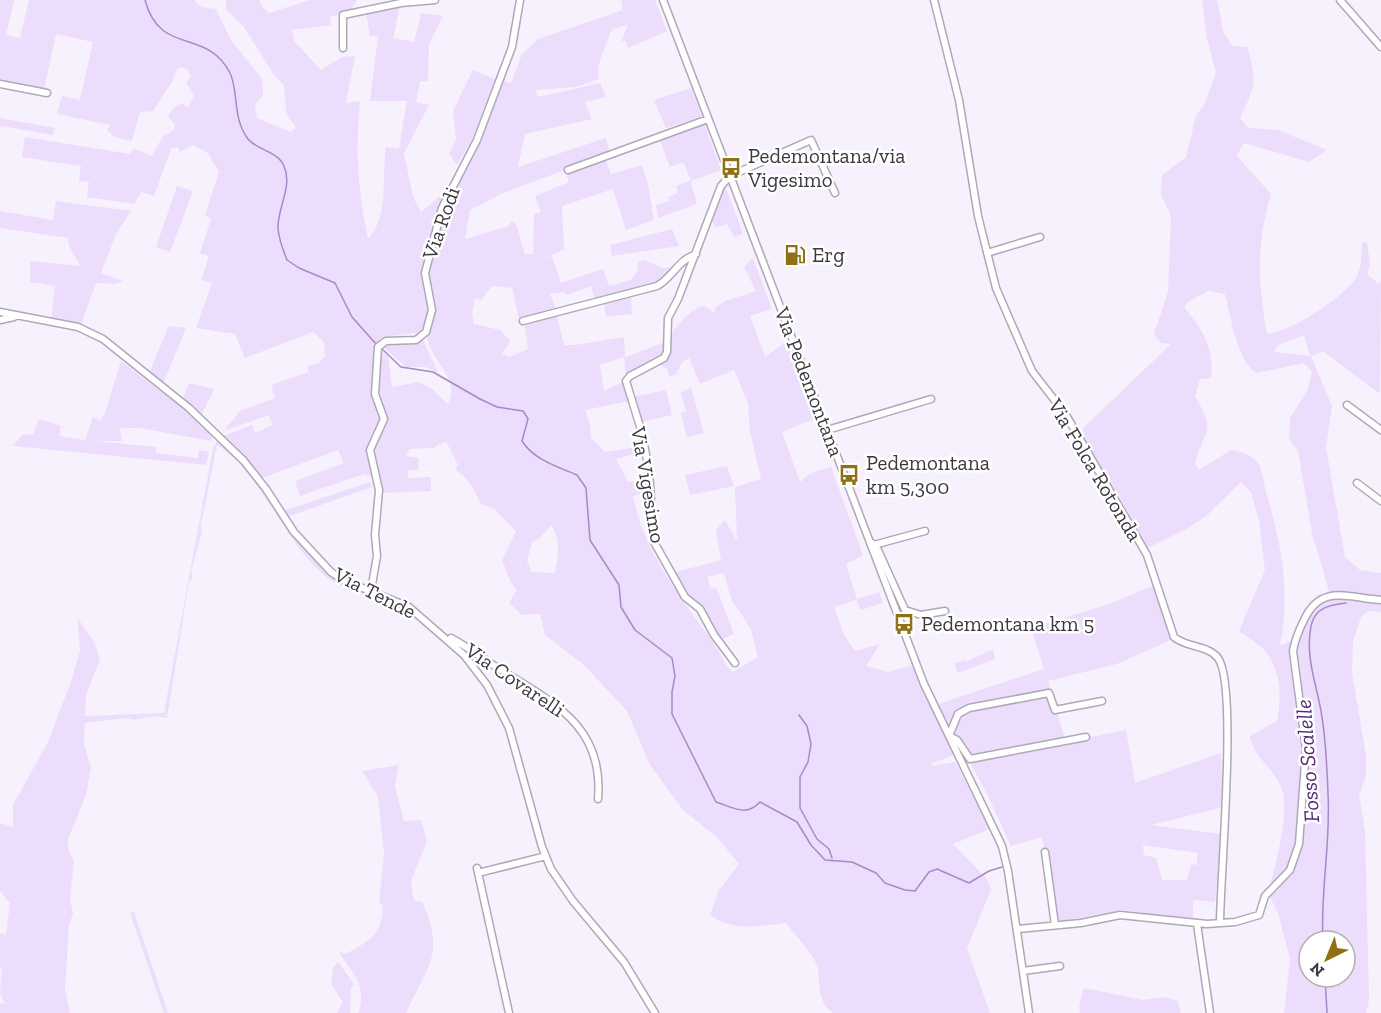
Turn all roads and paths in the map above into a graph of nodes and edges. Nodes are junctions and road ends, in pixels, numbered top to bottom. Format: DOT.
graph roads {
  1 [pos="435,0"];
  2 [pos="520,0"];
  3 [pos="663,0"];
  4 [pos="934,0"];
  5 [pos="1340,0"];
  6 [pos="1381,47"];
  7 [pos="343,48"];
  8 [pos="0,84"];
  9 [pos="47,93"];
  10 [pos="708,119"];
  11 [pos="568,170"];
  12 [pos="730,176"];
  13 [pos="835,193"];
  14 [pos="1040,237"];
  15 [pos="987,253"];
  16 [pos="696,254"];
  17 [pos="0,312"];
  18 [pos="17,316"];
  19 [pos="0,320"];
  20 [pos="523,321"];
  21 [pos="931,399"];
  22 [pos="1347,405"];
  23 [pos="827,430"];
  24 [pos="1381,430"];
  25 [pos="1357,483"];
  26 [pos="1381,501"];
  27 [pos="925,531"];
  28 [pos="872,543"];
  29 [pos="371,590"];
  30 [pos="1381,600"];
  31 [pos="945,611"];
  32 [pos="444,634"];
  33 [pos="735,663"];
  34 [pos="1101,701"];
  35 [pos="949,736"];
  36 [pos="1086,737"];
  37 [pos="598,799"];
  38 [pos="1045,852"];
  39 [pos="546,856"];
  40 [pos="1220,923"];
  41 [pos="1197,924"];
  42 [pos="1055,925"];
  43 [pos="1018,929"];
  44 [pos="1060,966"];
  45 [pos="1023,971"];
  46 [pos="509,1013"];
  47 [pos="655,1013"];
  48 [pos="1029,1013"];
  49 [pos="1210,1013"];
  1 -- 7 [label="street"];
  2 -- 29 [label="street, Via Rodi"];
  3 -- 10 [label="street, Via Pedemontana"];
  4 -- 15 [label="street, Via Folca Rotonda"];
  5 -- 6 [label="street"];
  8 -- 9 [label="street"];
  10 -- 11 [label="street"];
  10 -- 12 [label="street, Via Pedemontana"];
  12 -- 13 [label="street"];
  12 -- 16 [label="street, Via Vigesimo"];
  12 -- 23 [label="street, Via Pedemontana"];
  14 -- 15 [label="street"];
  15 -- 40 [label="street, Via Folca Rotonda"];
  16 -- 20 [label="street"];
  16 -- 33 [label="street, Via Vigesimo"];
  17 -- 18 [label="street, Via Tende"];
  18 -- 19 [label="street"];
  18 -- 29 [label="street, Via Tende"];
  21 -- 23 [label="street"];
  22 -- 24 [label="street"];
  23 -- 28 [label="street, Via Pedemontana"];
  25 -- 26 [label="street"];
  27 -- 28 [label="street"];
  28 -- 31 [label="street"];
  28 -- 35 [label="street, Via Pedemontana"];
  29 -- 32 [label="street, Via Tende"];
  30 -- 40 [label="street"];
  32 -- 37 [label="street, Via Covarelli"];
  32 -- 39 [label="street, Via Tende"];
  34 -- 35 [label="street"];
  35 -- 36 [label="street"];
  35 -- 43 [label="street, Via Pedemontana"];
  38 -- 42 [label="street"];
  39 -- 46 [label="street"];
  39 -- 47 [label="street, Via Tende"];
  40 -- 41 [label="street"];
  41 -- 42 [label="street"];
  41 -- 49 [label="street"];
  42 -- 43 [label="street"];
  43 -- 45 [label="street, Via Pedemontana"];
  44 -- 45 [label="street"];
  45 -- 48 [label="street, Via Pedemontana"];
}
